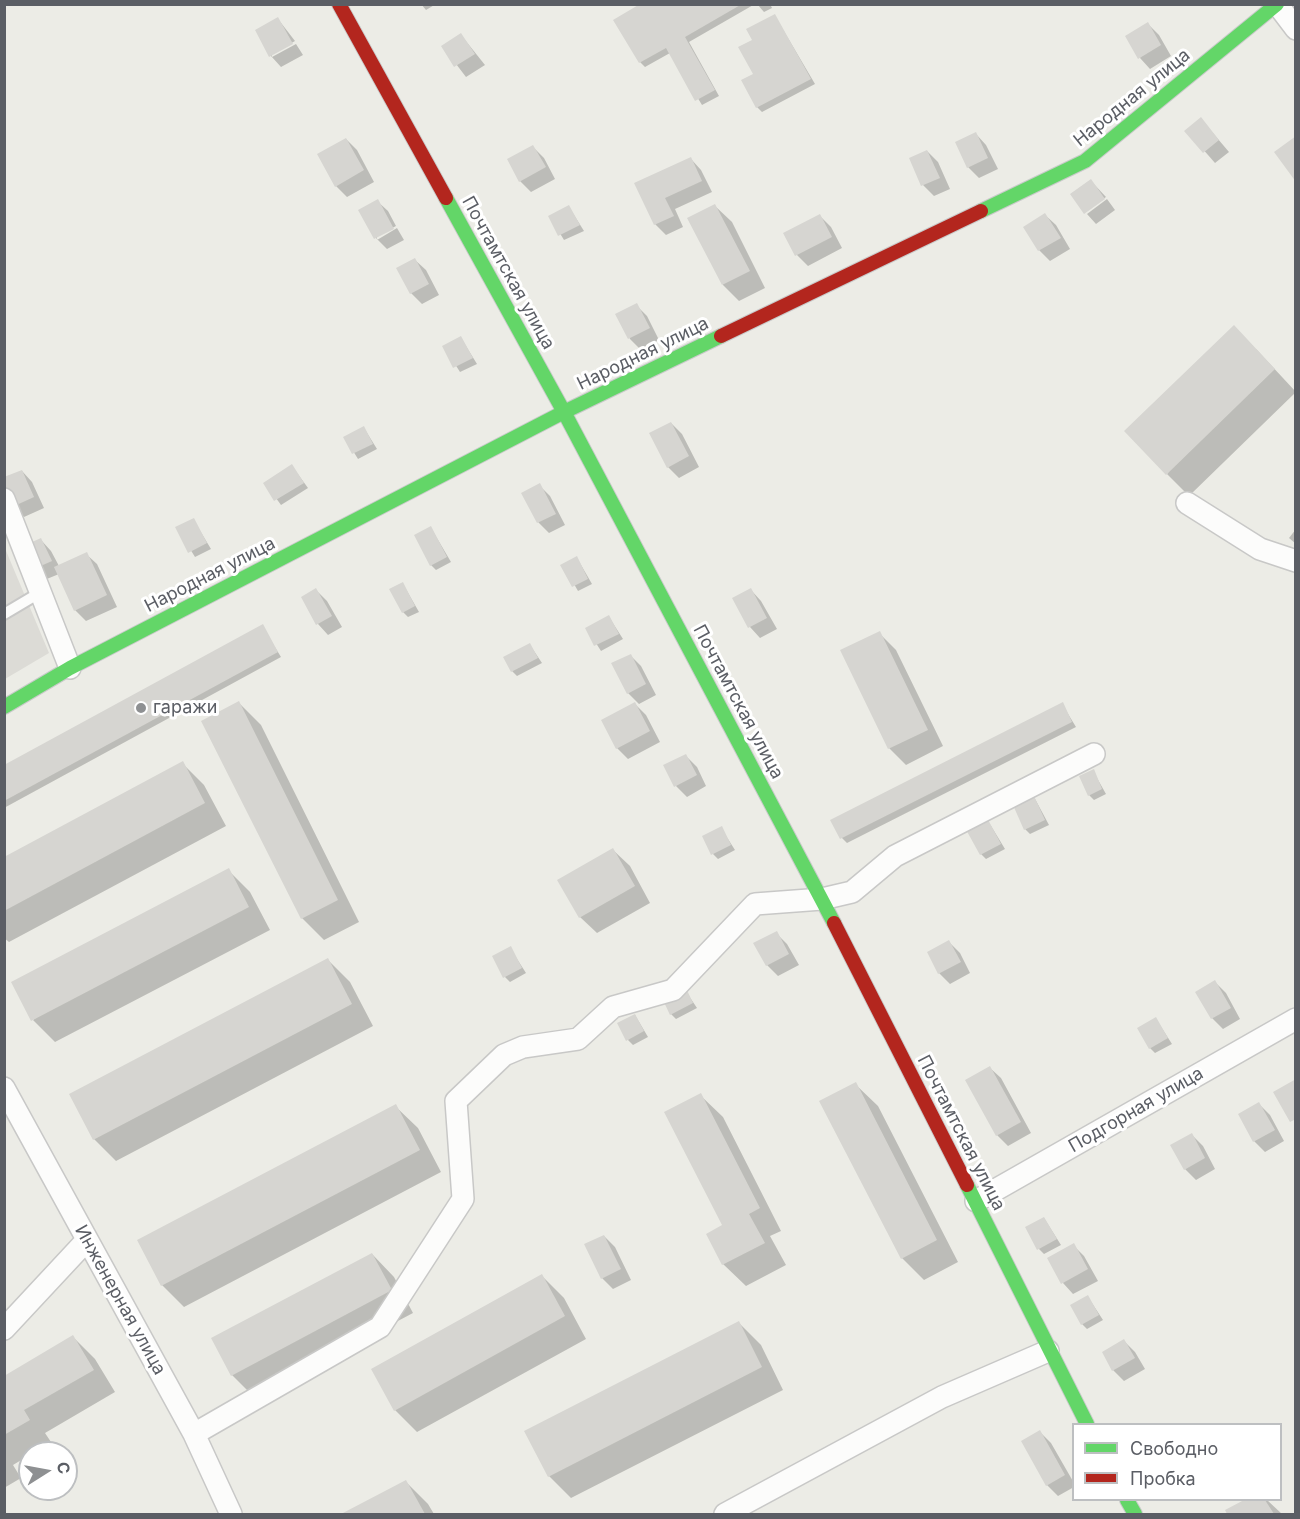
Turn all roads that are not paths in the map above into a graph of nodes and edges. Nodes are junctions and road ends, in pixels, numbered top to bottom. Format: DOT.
graph roads {
  1 [pos="339,4"];
  2 [pos="1277,4"];
  3 [pos="1296,29"];
  4 [pos="564,412"];
  5 [pos="4,499"];
  6 [pos="1187,503"];
  7 [pos="1296,561"];
  8 [pos="41,592"];
  9 [pos="4,614"];
  10 [pos="70,668"];
  11 [pos="4,707"];
  12 [pos="1094,754"];
  13 [pos="822,899"];
  14 [pos="1296,1019"];
  15 [pos="4,1088"];
  16 [pos="976,1201"];
  17 [pos="87,1240"];
  18 [pos="4,1329"];
  19 [pos="1048,1351"];
  20 [pos="1086,1423"];
  21 [pos="194,1434"];
  22 [pos="1127,1501"];
  23 [pos="231,1515"];
  24 [pos="725,1515"];
  25 [pos="1134,1515"];
  1 -- 4 [label="street, Почтамтская улица"];
  2 -- 3 [label="street"];
  2 -- 4 [label="street, Народная улица"];
  4 -- 10 [label="street, Народная улица"];
  4 -- 13 [label="street, Почтамтская улица"];
  5 -- 8 [label="street"];
  6 -- 7 [label="street"];
  8 -- 9 [label="lane"];
  8 -- 10 [label="street"];
  10 -- 11 [label="street, Народная улица"];
  12 -- 13 [label="street"];
  13 -- 16 [label="street, Почтамтская улица"];
  13 -- 21 [label="street"];
  14 -- 16 [label="street, Подгорная улица"];
  15 -- 17 [label="street, Инженерная улица"];
  16 -- 19 [label="street, Почтамтская улица"];
  17 -- 18 [label="street"];
  17 -- 21 [label="street, Инженерная улица"];
  19 -- 20 [label="street, Почтамтская улица"];
  19 -- 24 [label="street"];
  21 -- 23 [label="street, Инженерная улица"];
  22 -- 25 [label="street"];
}
